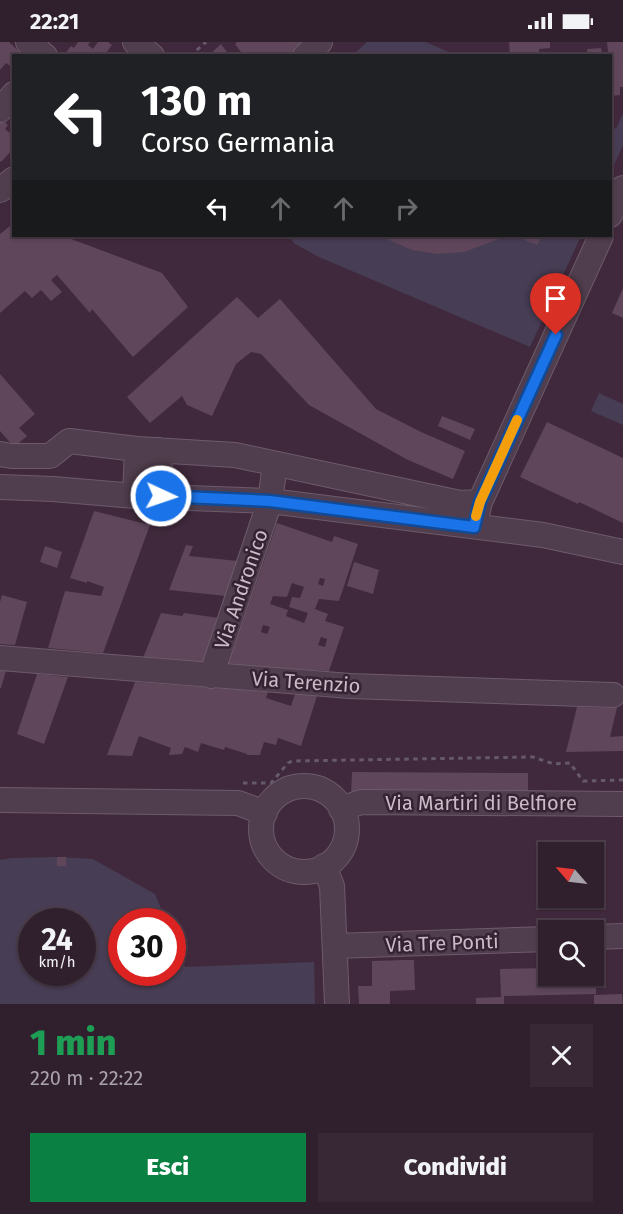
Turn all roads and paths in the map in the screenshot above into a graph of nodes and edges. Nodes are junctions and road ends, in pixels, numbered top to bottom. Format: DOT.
graph roads {
  1 [pos="28,42"];
  2 [pos="135,42"];
  3 [pos="170,42"];
  4 [pos="206,42"];
  5 [pos="320,42"];
  6 [pos="43,54"];
  7 [pos="150,54"];
  8 [pos="155,54"];
  9 [pos="192,54"];
  10 [pos="307,54"];
  11 [pos="12,96"];
  12 [pos="0,110"];
  13 [pos="12,119"];
  14 [pos="12,180"];
  15 [pos="623,188"];
  16 [pos="0,190"];
  17 [pos="612,211"];
  18 [pos="602,237"];
  19 [pos="148,449"];
  20 [pos="0,454"];
  21 [pos="275,465"];
  22 [pos="0,487"];
  23 [pos="135,495"];
  24 [pos="161,496"];
  25 [pos="270,501"];
  26 [pos="480,502"];
  27 [pos="474,527"];
  28 [pos="623,552"];
  29 [pos="0,658"];
  30 [pos="211,676"];
  31 [pos="613,695"];
  32 [pos="623,780"];
  33 [pos="236,783"];
  34 [pos="0,800"];
  35 [pos="623,804"];
  36 [pos="341,808"];
  37 [pos="265,813"];
  38 [pos="324,866"];
  39 [pos="623,936"];
  40 [pos="604,937"];
  41 [pos="538,939"];
  42 [pos="335,946"];
  43 [pos="337,1004"];
  1 -- 6 [label="street"];
  2 -- 7 [label="street"];
  3 -- 8 [label="street"];
  4 -- 9 [label="path"];
  5 -- 10 [label="street"];
  11 -- 12 [label="street"];
  12 -- 13 [label="street"];
  14 -- 16 [label="street"];
  15 -- 17 [label="street"];
  18 -- 26 [label="street"];
  19 -- 20 [label="street"];
  19 -- 21 [label="street"];
  19 -- 23 [label="street"];
  19 -- 24 [label="street"];
  21 -- 25 [label="street, Via Andronico"];
  21 -- 26 [label="street"];
  22 -- 23 [label="street"];
  23 -- 24 [label="street"];
  24 -- 25 [label="street"];
  25 -- 27 [label="street"];
  25 -- 30 [label="street, Via Andronico"];
  26 -- 27 [label="street"];
  27 -- 28 [label="street"];
  29 -- 30 [label="street, Via Terenzio"];
  30 -- 31 [label="street, Via Terenzio"];
  32 -- 33 [label="path"];
  34 -- 37 [label="street"];
  35 -- 36 [label="street, Via Martiri di Belfiore"];
  36 -- 37 [label="street"];
  36 -- 38 [label="street"];
  37 -- 38 [label="street"];
  38 -- 42 [label="street"];
  39 -- 40 [label="street"];
  41 -- 42 [label="street, Via Tre Ponti"];
  42 -- 43 [label="street"];
}
